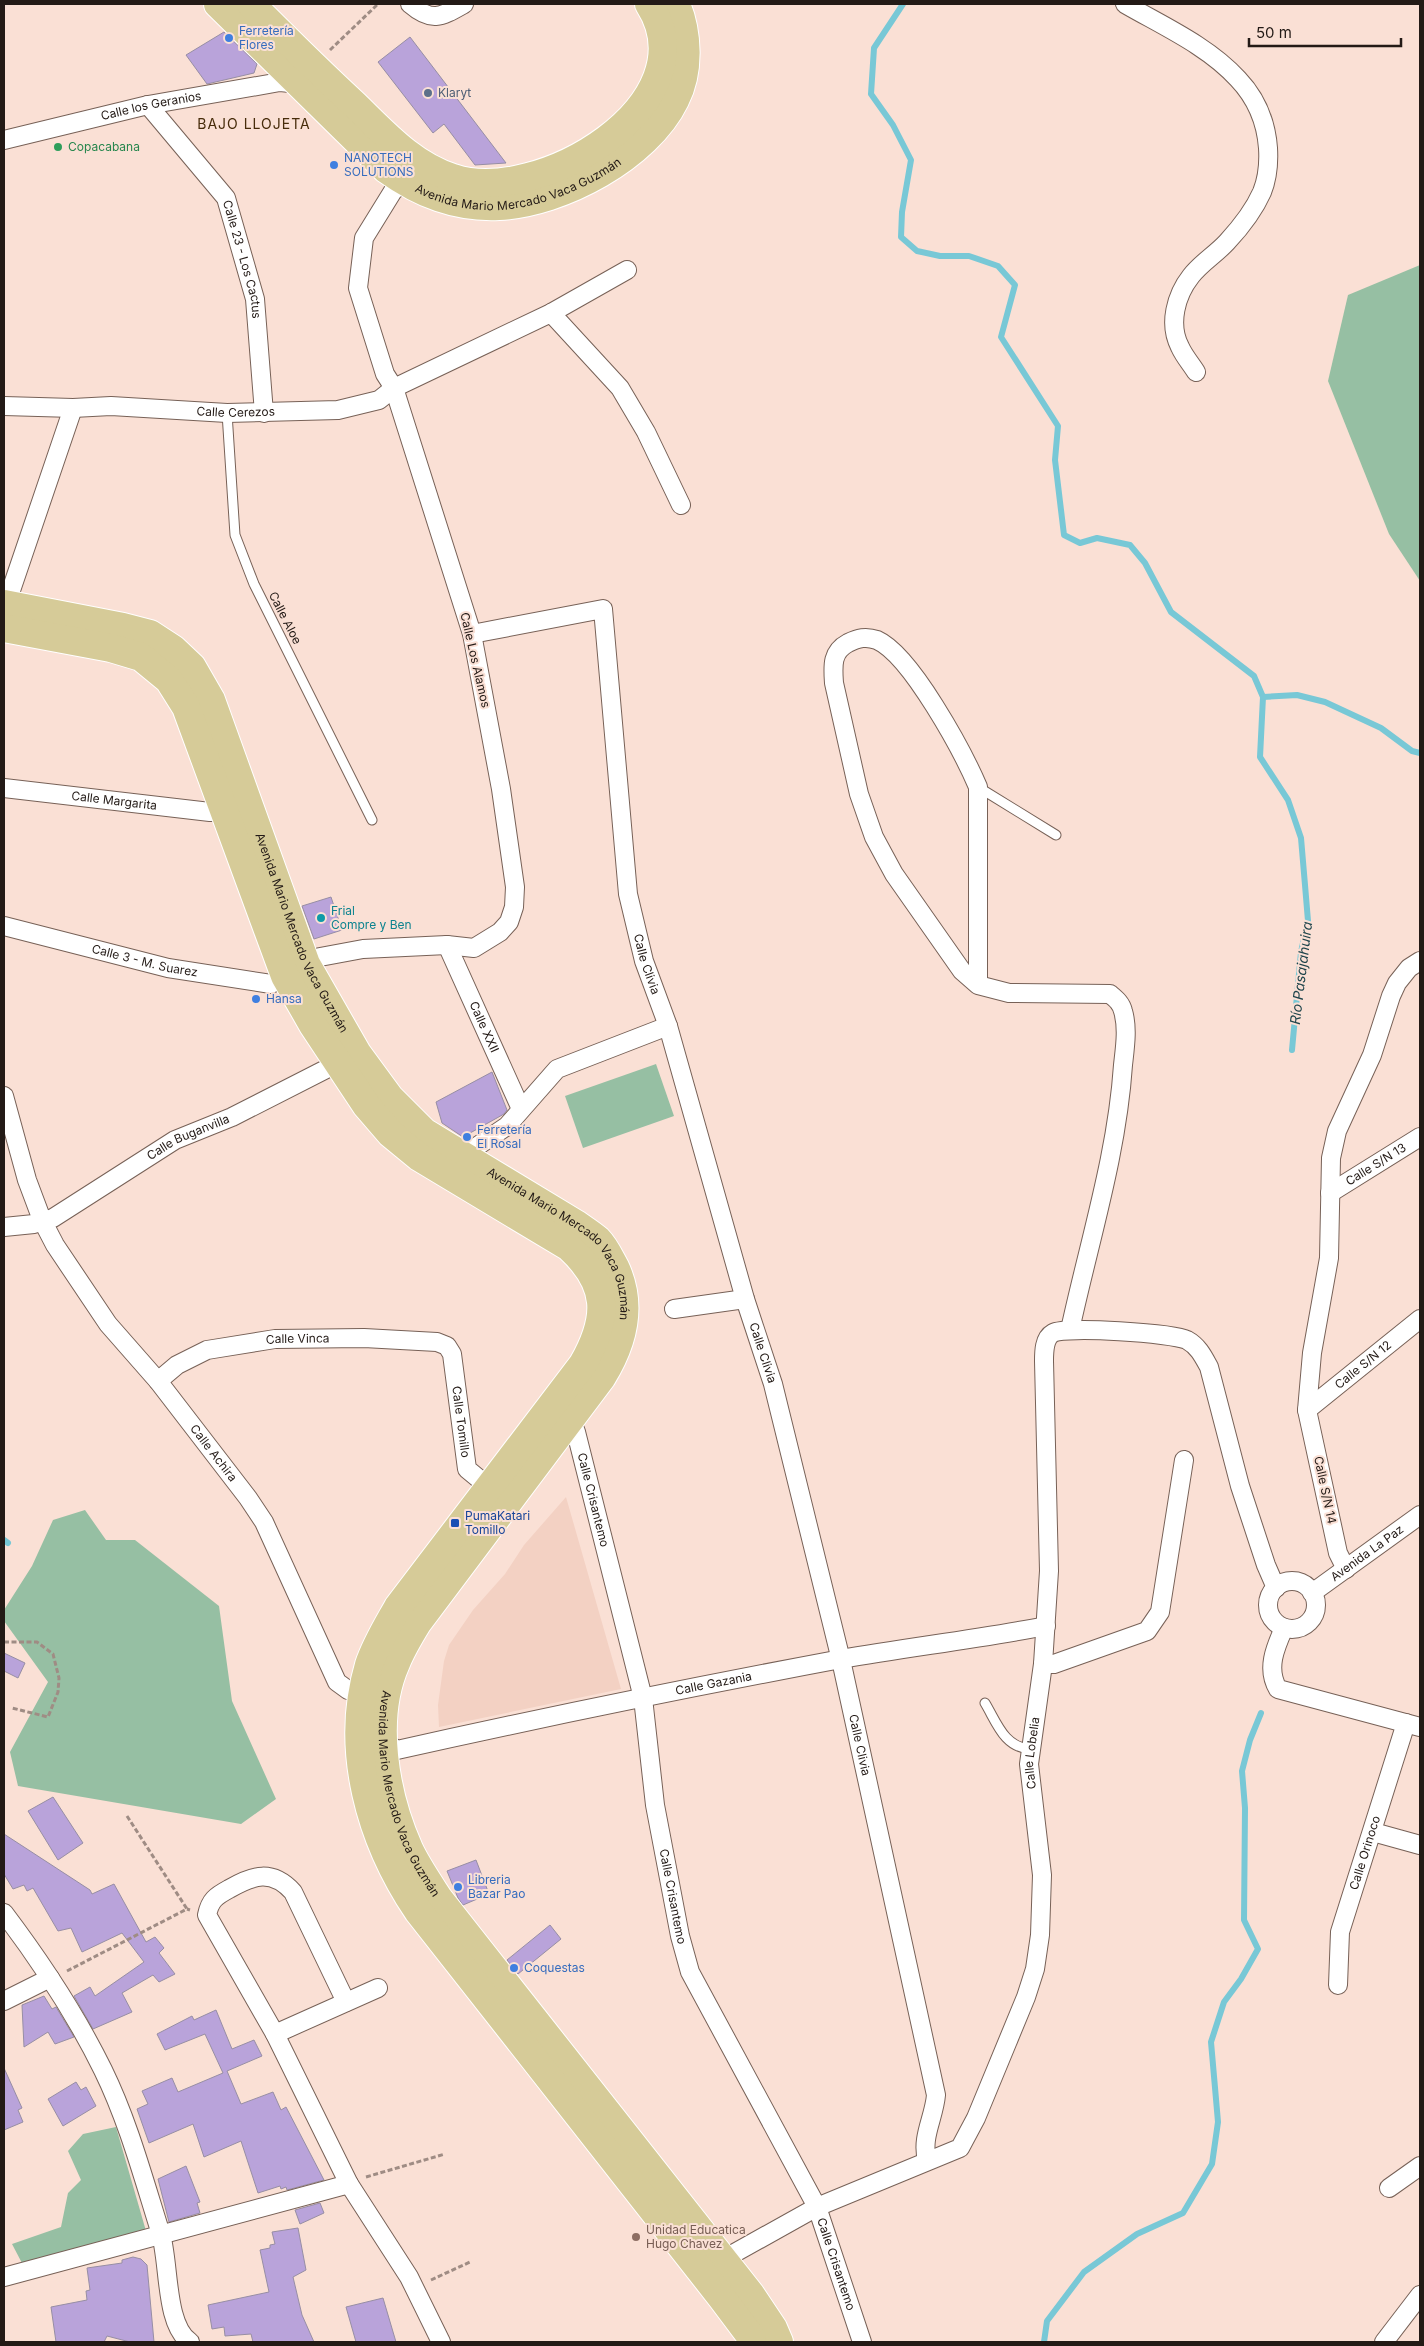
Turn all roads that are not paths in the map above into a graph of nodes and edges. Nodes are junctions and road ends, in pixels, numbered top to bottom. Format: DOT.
graph roads {
  1 [pos="218,4"];
  2 [pos="251,4"];
  3 [pos="410,4"];
  4 [pos="464,4"];
  5 [pos="649,4"];
  6 [pos="676,4"];
  7 [pos="1125,4"];
  8 [pos="314,68"];
  9 [pos="148,105"];
  10 [pos="4,140"];
  11 [pos="411,172"];
  12 [pos="627,270"];
  13 [pos="551,313"];
  14 [pos="1196,372"];
  15 [pos="394,388"];
  16 [pos="4,406"];
  17 [pos="73,408"];
  18 [pos="227,413"];
  19 [pos="264,413"];
  20 [pos="681,505"];
  21 [pos="4,613"];
  22 [pos="472,634"];
  23 [pos="978,787"];
  24 [pos="4,788"];
  25 [pos="236,805"];
  26 [pos="372,820"];
  27 [pos="1056,835"];
  28 [pos="4,926"];
  29 [pos="447,945"];
  30 [pos="1420,961"];
  31 [pos="296,970"];
  32 [pos="978,985"];
  33 [pos="668,1026"];
  34 [pos="348,1058"];
  35 [pos="4,1096"];
  36 [pos="521,1109"];
  37 [pos="1420,1137"];
  38 [pos="468,1161"];
  39 [pos="1330,1193"];
  40 [pos="42,1220"];
  41 [pos="4,1227"];
  42 [pos="745,1299"];
  43 [pos="674,1309"];
  44 [pos="1420,1319"];
  45 [pos="1070,1330"];
  46 [pos="447,1346"];
  47 [pos="158,1381"];
  48 [pos="1307,1410"];
  49 [pos="562,1412"];
  50 [pos="1184,1460"];
  51 [pos="490,1488"];
  52 [pos="1420,1514"];
  53 [pos="1346,1569"];
  54 [pos="1276,1588"];
  55 [pos="1312,1593"];
  56 [pos="1046,1626"];
  57 [pos="1284,1628"];
  58 [pos="841,1660"];
  59 [pos="1043,1664"];
  60 [pos="362,1694"];
  61 [pos="643,1698"];
  62 [pos="985,1703"];
  63 [pos="1413,1725"];
  64 [pos="372,1743"];
  65 [pos="1030,1749"];
  66 [pos="1373,1832"];
  67 [pos="1420,1845"];
  68 [pos="4,1913"];
  69 [pos="50,1978"];
  70 [pos="1338,1985"];
  71 [pos="378,1988"];
  72 [pos="4,2001"];
  73 [pos="346,2002"];
  74 [pos="275,2034"];
  75 [pos="927,2160"];
  76 [pos="1420,2166"];
  77 [pos="349,2184"];
  78 [pos="1389,2188"];
  79 [pos="816,2207"];
  80 [pos="162,2236"];
  81 [pos="713,2267"];
  82 [pos="4,2277"];
  83 [pos="1420,2295"];
  84 [pos="190,2342"];
  85 [pos="441,2342"];
  86 [pos="752,2342"];
  87 [pos="779,2342"];
  88 [pos="862,2342"];
  89 [pos="1384,2342"];
  1 -- 8 [label="main road, Avenida Mario Mercado Vaca Guzmán"];
  2 -- 8 [label="main road, Avenida Mario Mercado Vaca Guzmán"];
  3 -- 4 [label="street"];
  5 -- 11 [label="main road, Avenida Mario Mercado Vaca Guzmán"];
  6 -- 11 [label="main road, Avenida Mario Mercado Vaca Guzmán"];
  7 -- 14 [label="street"];
  8 -- 9 [label="street, Calle los Geranios"];
  8 -- 11 [label="main road, Avenida Mario Mercado Vaca Guzmán"];
  9 -- 10 [label="street, Calle los Geranios"];
  9 -- 19 [label="street, Calle 23 - Los Cactus"];
  11 -- 15 [label="street, Calle Los Alamos"];
  12 -- 13 [label="street, Calle Cerezos"];
  13 -- 15 [label="street, Calle Cerezos"];
  13 -- 20 [label="street"];
  15 -- 19 [label="street, Calle Cerezos"];
  15 -- 22 [label="street, Calle Los Alamos"];
  16 -- 17 [label="street, Calle Cerezos"];
  17 -- 18 [label="street, Calle Cerezos"];
  17 -- 21 [label="street"];
  18 -- 19 [label="street, Calle Cerezos"];
  18 -- 26 [label="lane, Calle Aloe"];
  21 -- 25 [label="main road, Avenida Mario Mercado Vaca Guzmán"];
  22 -- 29 [label="street, Calle Los Alamos"];
  22 -- 33 [label="street, Calle Clivia"];
  23 -- 27 [label="lane"];
  23 -- 32 [label="street"];
  23 -- 32 [label="street"];
  24 -- 25 [label="street, Calle Margarita"];
  25 -- 31 [label="main road, Avenida Mario Mercado Vaca Guzmán"];
  28 -- 31 [label="street, Calle 3 - M. Suarez"];
  29 -- 31 [label="street, Calle Los Alamos"];
  29 -- 36 [label="street, Calle XXII"];
  30 -- 39 [label="street, Calle S/N 14"];
  31 -- 34 [label="main road, Avenida Mario Mercado Vaca Guzmán"];
  32 -- 45 [label="street"];
  33 -- 36 [label="street"];
  33 -- 42 [label="street, Calle Clivia"];
  34 -- 38 [label="main road, Avenida Mario Mercado Vaca Guzmán"];
  34 -- 40 [label="street, Calle Buganvilla"];
  34 -- 49 [label="main road, Avenida Mario Mercado Vaca Guzmán"];
  35 -- 40 [label="street, Calle Achira"];
  36 -- 38 [label="street"];
  37 -- 39 [label="street, Calle S/N 13"];
  38 -- 49 [label="main road, Avenida Mario Mercado Vaca Guzmán"];
  39 -- 48 [label="street, Calle S/N 14"];
  40 -- 41 [label="street, Calle Buganvilla"];
  40 -- 47 [label="street, Calle Achira"];
  42 -- 43 [label="street"];
  42 -- 58 [label="street, Calle Clivia"];
  44 -- 48 [label="street, Calle S/N 12"];
  45 -- 54 [label="street"];
  45 -- 56 [label="street, Calle Lobelia"];
  46 -- 47 [label="street, Calle Vinca"];
  46 -- 51 [label="street, Calle Tomillo"];
  47 -- 60 [label="street, Calle Achira"];
  48 -- 53 [label="street, Calle S/N 14"];
  49 -- 51 [label="main road, Avenida Mario Mercado Vaca Guzmán"];
  49 -- 61 [label="street, Calle Crisantemo"];
  49 -- 64 [label="main road, Avenida Mario Mercado Vaca Guzmán"];
  50 -- 59 [label="street"];
  51 -- 60 [label="main road, Avenida Mario Mercado Vaca Guzmán"];
  52 -- 53 [label="street, Avenida La Paz"];
  53 -- 55 [label="street, Avenida La Paz"];
  54 -- 55 [label="street"];
  54 -- 57 [label="street"];
  55 -- 57 [label="street"];
  56 -- 58 [label="street, Calle Gazania"];
  56 -- 59 [label="street, Calle Lobelia"];
  57 -- 63 [label="street"];
  58 -- 61 [label="street, Calle Gazania"];
  58 -- 75 [label="street, Calle Clivia"];
  59 -- 65 [label="street, Calle Lobelia"];
  60 -- 64 [label="main road, Avenida Mario Mercado Vaca Guzmán"];
  61 -- 64 [label="street, Calle Gazania"];
  61 -- 79 [label="street, Calle Crisantemo"];
  62 -- 65 [label="lane"];
  63 -- 66 [label="street, Calle Orinoco"];
  64 -- 81 [label="main road, Avenida Mario Mercado Vaca Guzmán"];
  65 -- 75 [label="street, Calle Lobelia"];
  66 -- 67 [label="street"];
  66 -- 70 [label="street, Calle Orinoco"];
  68 -- 69 [label="street"];
  69 -- 72 [label="street"];
  69 -- 80 [label="street"];
  71 -- 73 [label="street"];
  73 -- 74 [label="street"];
  73 -- 74 [label="street"];
  74 -- 77 [label="street"];
  75 -- 79 [label="street, Calle Lobelia"];
  76 -- 78 [label="street"];
  77 -- 80 [label="street"];
  77 -- 85 [label="street"];
  79 -- 81 [label="street, Calle Lobelia"];
  79 -- 88 [label="street, Calle Crisantemo"];
  80 -- 82 [label="street"];
  80 -- 84 [label="street"];
  81 -- 86 [label="main road, Avenida Mario Mercado Vaca Guzmán"];
  81 -- 87 [label="main road, Avenida Mario Mercado Vaca Guzmán"];
  83 -- 89 [label="street"];
}
